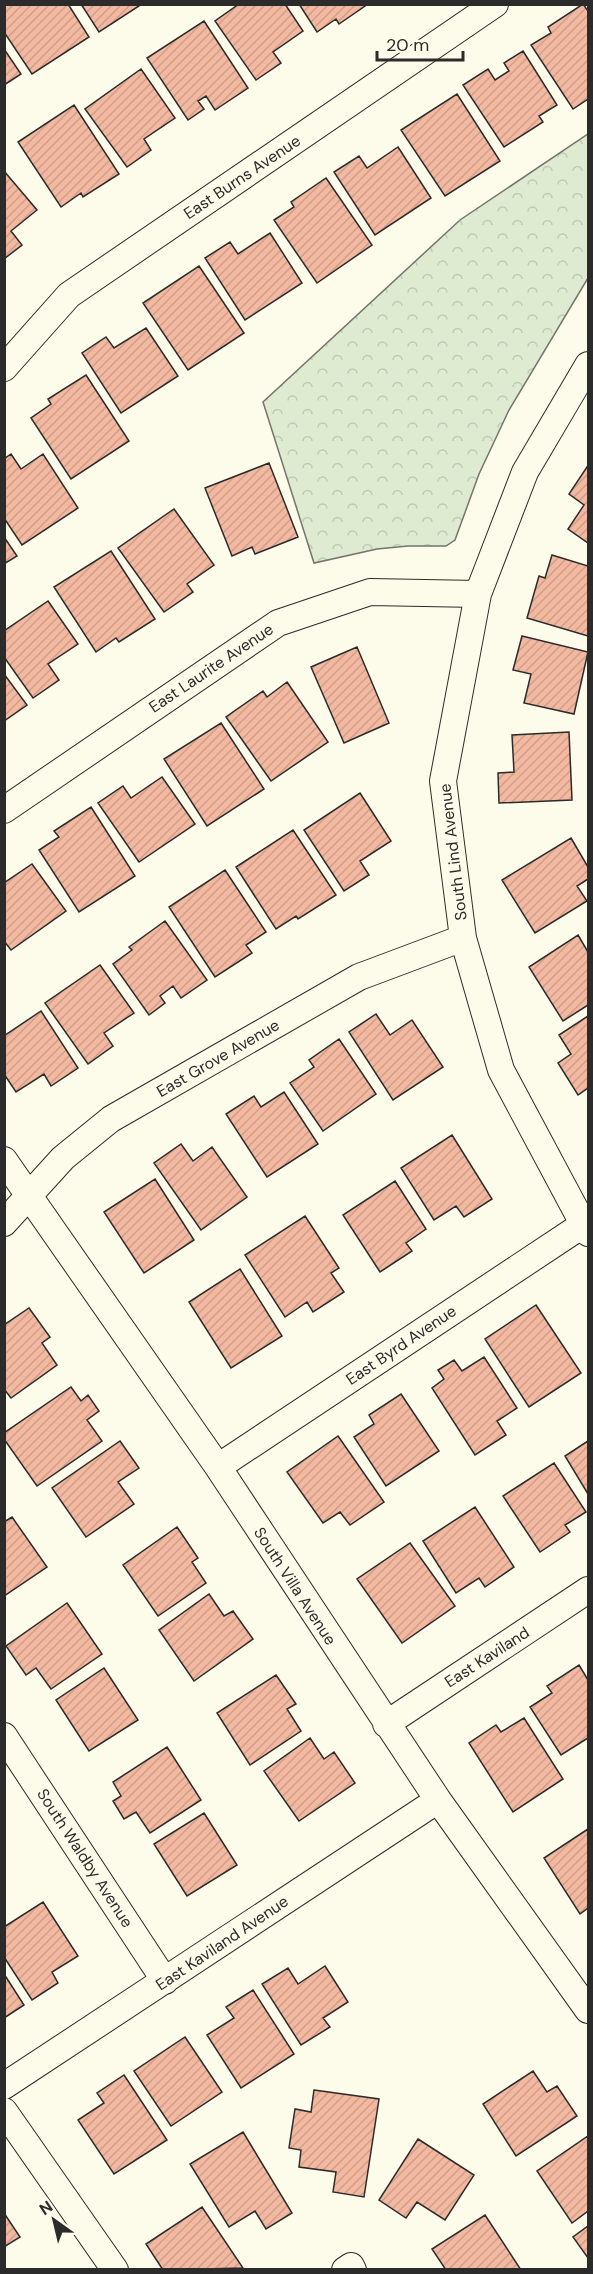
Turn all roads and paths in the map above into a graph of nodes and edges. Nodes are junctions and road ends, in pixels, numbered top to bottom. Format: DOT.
graph roads {
  1 [pos="495,4"];
  2 [pos="588,365"];
  3 [pos="4,368"];
  4 [pos="478,594"];
  5 [pos="4,810"];
  6 [pos="463,938"];
  7 [pos="4,1160"];
  8 [pos="29,1197"];
  9 [pos="4,1223"];
  10 [pos="586,1228"];
  11 [pos="218,1467"];
  12 [pos="588,1590"];
  13 [pos="386,1724"];
  14 [pos="4,1736"];
  15 [pos="438,1800"];
  16 [pos="165,1981"];
  17 [pos="586,2001"];
  18 [pos="4,2086"];
  19 [pos="4,2111"];
  20 [pos="115,2270"];
  1 -- 3 [label="street, East Burns Avenue"];
  2 -- 4 [label="street, South Lind Avenue"];
  4 -- 5 [label="street, East Laurite Avenue"];
  4 -- 6 [label="street, South Lind Avenue"];
  6 -- 8 [label="street, East Grove Avenue"];
  6 -- 10 [label="street, South Lind Avenue"];
  7 -- 8 [label="street, South Villa Avenue"];
  8 -- 9 [label="street, East Grove Avenue"];
  8 -- 11 [label="street, South Villa Avenue"];
  10 -- 11 [label="street, East Byrd Avenue"];
  11 -- 13 [label="street, South Villa Avenue"];
  12 -- 13 [label="street, East Kaviland"];
  13 -- 15 [label="street, South Villa Avenue"];
  14 -- 16 [label="street, South Waldby Avenue"];
  15 -- 16 [label="street, East Kaviland Avenue"];
  15 -- 17 [label="street, South Villa Avenue"];
  16 -- 18 [label="street, East Kaviland Avenue"];
  19 -- 20 [label="street"];
}
